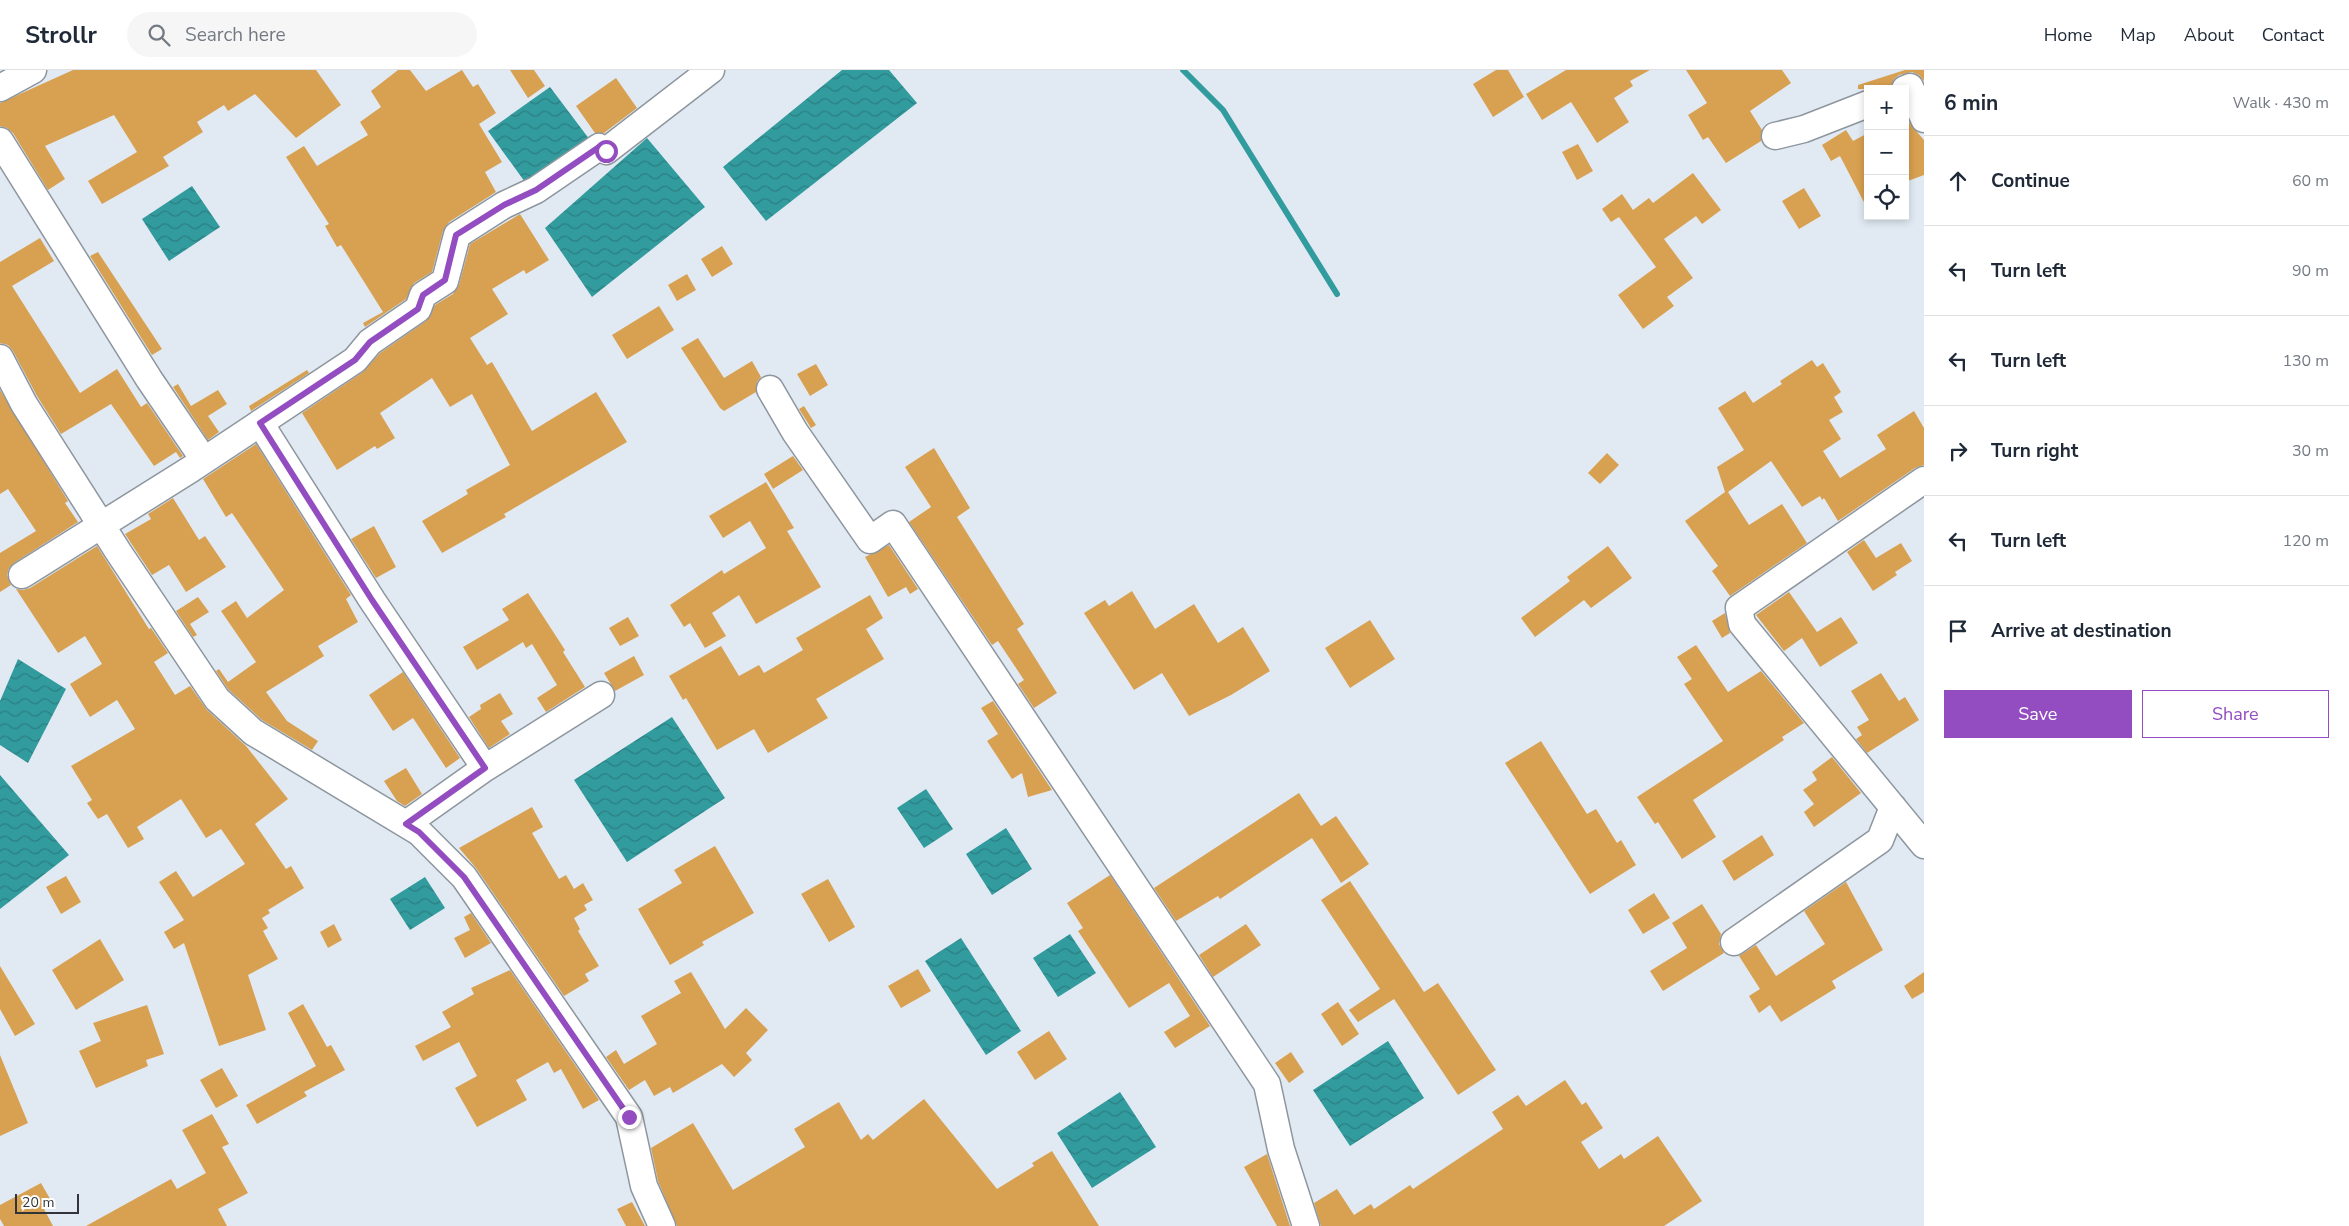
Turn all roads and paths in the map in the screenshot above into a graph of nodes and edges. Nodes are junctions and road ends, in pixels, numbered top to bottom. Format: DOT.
graph roads {
  1 [pos="33,70"];
  2 [pos="711,70"];
  3 [pos="1909,87"];
  4 [pos="0,88"];
  5 [pos="1864,106"];
  6 [pos="1924,118"];
  7 [pos="1775,136"];
  8 [pos="0,141"];
  9 [pos="0,358"];
  10 [pos="770,389"];
  11 [pos="260,423"];
  12 [pos="204,460"];
  13 [pos="1924,480"];
  14 [pos="101,524"];
  15 [pos="22,575"];
  16 [pos="601,695"];
  17 [pos="485,768"];
  18 [pos="1893,807"];
  19 [pos="406,824"];
  20 [pos="1924,845"];
  21 [pos="1734,942"];
  22 [pos="662,1226"];
  23 [pos="1306,1226"];
  1 -- 4 [label="street"];
  2 -- 11 [label="street"];
  3 -- 6 [label="street"];
  5 -- 7 [label="street"];
  8 -- 12 [label="street"];
  9 -- 14 [label="street"];
  10 -- 23 [label="street"];
  11 -- 12 [label="street"];
  11 -- 17 [label="street"];
  12 -- 14 [label="street"];
  13 -- 18 [label="street"];
  14 -- 15 [label="street"];
  14 -- 19 [label="street"];
  16 -- 17 [label="street"];
  17 -- 19 [label="street"];
  18 -- 20 [label="street"];
  18 -- 21 [label="street"];
  19 -- 22 [label="street"];
}
